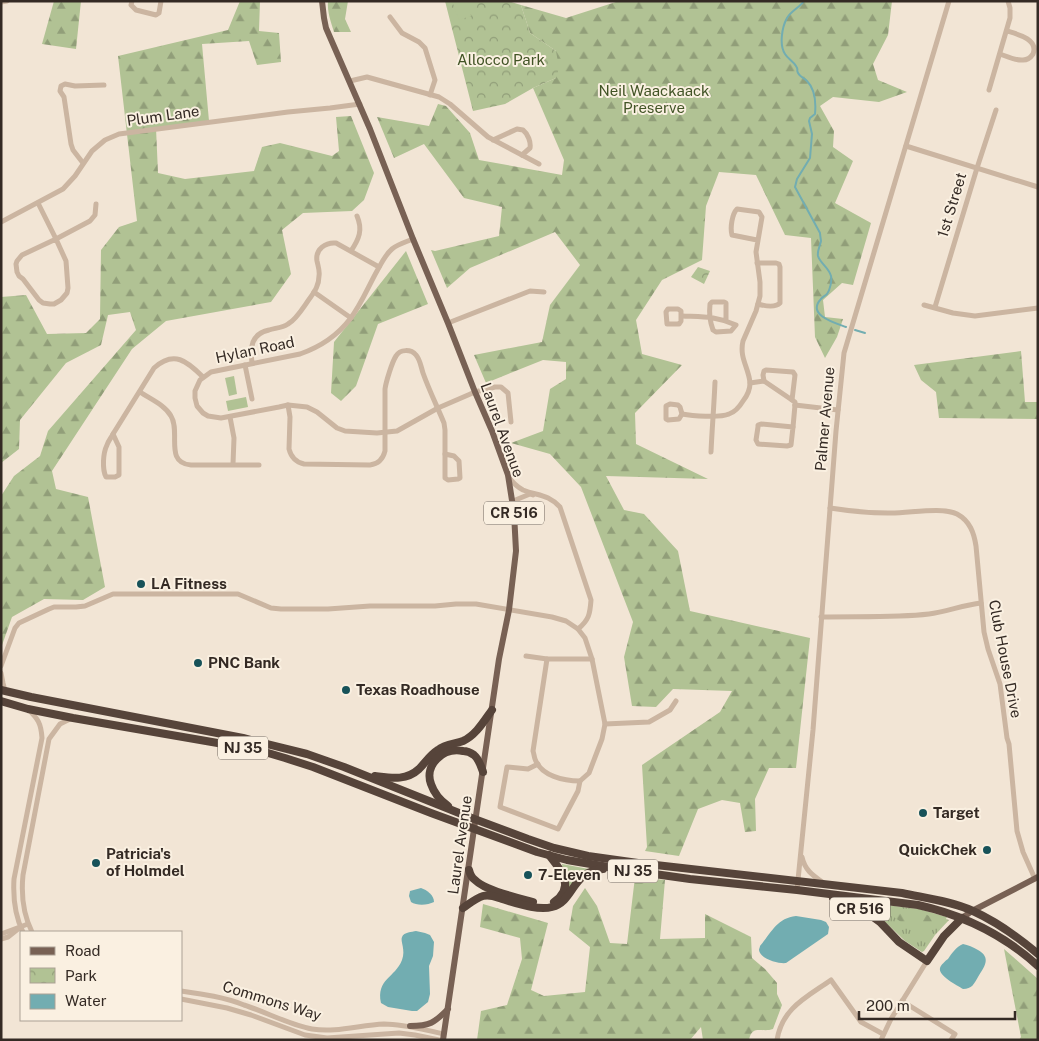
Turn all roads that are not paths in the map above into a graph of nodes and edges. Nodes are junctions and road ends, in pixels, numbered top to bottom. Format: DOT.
graph roads {
  1 [pos="8,1"];
  2 [pos="132,1"];
  3 [pos="161,1"];
  4 [pos="322,1"];
  5 [pos="950,1"];
  6 [pos="1008,1"];
  7 [pos="1,2"];
  8 [pos="390,17"];
  9 [pos="1007,30"];
  10 [pos="1000,54"];
  11 [pos="350,81"];
  12 [pos="104,85"];
  13 [pos="989,90"];
  14 [pos="430,95"];
  15 [pos="360,104"];
  16 [pos="996,110"];
  17 [pos="493,140"];
  18 [pos="906,146"];
  19 [pos="522,155"];
  20 [pos="83,163"];
  21 [pos="539,164"];
  22 [pos="977,168"];
  23 [pos="1038,187"];
  24 [pos="38,203"];
  25 [pos="96,204"];
  26 [pos="357,216"];
  27 [pos="1,222"];
  28 [pos="56,239"];
  29 [pos="413,239"];
  30 [pos="757,240"];
  31 [pos="351,251"];
  32 [pos="757,263"];
  33 [pos="380,266"];
  34 [pos="314,292"];
  35 [pos="544,292"];
  36 [pos="758,304"];
  37 [pos="924,304"];
  38 [pos="934,307"];
  39 [pos="1038,308"];
  40 [pos="682,316"];
  41 [pos="710,316"];
  42 [pos="351,318"];
  43 [pos="726,320"];
  44 [pos="448,323"];
  45 [pos="252,363"];
  46 [pos="245,365"];
  47 [pos="202,377"];
  48 [pos="764,381"];
  49 [pos="715,382"];
  50 [pos="750,383"];
  51 [pos="140,392"];
  52 [pos="475,392"];
  53 [pos="252,400"];
  54 [pos="793,403"];
  55 [pos="288,406"];
  56 [pos="438,408"];
  57 [pos="838,410"];
  58 [pos="682,414"];
  59 [pos="713,416"];
  60 [pos="230,417"];
  61 [pos="511,422"];
  62 [pos="793,427"];
  63 [pos="385,432"];
  64 [pos="113,434"];
  65 [pos="711,452"];
  66 [pos="445,454"];
  67 [pos="233,464"];
  68 [pos="259,465"];
  69 [pos="508,476"];
  70 [pos="541,495"];
  71 [pos="513,501"];
  72 [pos="830,508"];
  73 [pos="981,603"];
  74 [pos="509,610"];
  75 [pos="821,617"];
  76 [pos="578,629"];
  77 [pos="526,656"];
  78 [pos="547,658"];
  79 [pos="592,659"];
  80 [pos="1,666"];
  81 [pos="1,673"];
  82 [pos="3,691"];
  83 [pos="1,701"];
  84 [pos="676,701"];
  85 [pos="28,708"];
  86 [pos="492,710"];
  87 [pos="73,718"];
  88 [pos="605,724"];
  89 [pos="538,764"];
  90 [pos="344,768"];
  91 [pos="483,772"];
  92 [pos="580,781"];
  93 [pos="458,813"];
  94 [pos="475,824"];
  95 [pos="800,853"];
  96 [pos="549,855"];
  97 [pos="613,868"];
  98 [pos="469,870"];
  99 [pos="1036,878"];
  100 [pos="825,884"];
  101 [pos="798,885"];
  102 [pos="817,892"];
  103 [pos="463,908"];
  104 [pos="972,911"];
  105 [pos="962,918"];
  106 [pos="28,924"];
  107 [pos="22,930"];
  108 [pos="32,931"];
  109 [pos="1,934"];
  110 [pos="1,939"];
  111 [pos="1038,954"];
  112 [pos="927,961"];
  113 [pos="1038,966"];
  114 [pos="182,991"];
  115 [pos="182,998"];
  116 [pos="902,1001"];
  117 [pos="448,1009"];
  118 [pos="410,1026"];
  119 [pos="444,1037"];
  120 [pos="882,1037"];
  121 [pos="439,1040"];
  122 [pos="777,1040"];
  123 [pos="951,1040"];
  1 -- 7 [label="street"];
  2 -- 3 [label="street"];
  4 -- 11 [label="main road, Laurel Avenue / CR 516"];
  5 -- 18 [label="street, Palmer Avenue"];
  6 -- 9 [label="street"];
  8 -- 14 [label="street"];
  9 -- 10 [label="street"];
  9 -- 10 [label="street"];
  10 -- 13 [label="street"];
  11 -- 14 [label="street"];
  11 -- 15 [label="main road, Laurel Avenue / CR 516"];
  12 -- 20 [label="street"];
  14 -- 17 [label="street"];
  15 -- 20 [label="street, Plum Lane"];
  15 -- 29 [label="main road, Laurel Avenue / CR 516"];
  16 -- 22 [label="street, 1st Street"];
  17 -- 19 [label="street"];
  17 -- 19 [label="street"];
  18 -- 22 [label="street"];
  18 -- 57 [label="street, Palmer Avenue"];
  19 -- 21 [label="street"];
  20 -- 24 [label="street, Plum Lane"];
  22 -- 23 [label="street"];
  22 -- 38 [label="street, 1st Street"];
  24 -- 27 [label="street, Plum Lane"];
  24 -- 28 [label="street"];
  25 -- 28 [label="street"];
  26 -- 31 [label="street"];
  28 -- 28 [label="street"];
  29 -- 33 [label="street, Hylan Road"];
  29 -- 44 [label="main road, Laurel Avenue / CR 516"];
  30 -- 30 [label="street"];
  30 -- 32 [label="street"];
  31 -- 33 [label="street"];
  31 -- 34 [label="street"];
  32 -- 36 [label="street"];
  32 -- 36 [label="street"];
  33 -- 42 [label="street, Hylan Road"];
  34 -- 42 [label="street"];
  34 -- 45 [label="street"];
  35 -- 44 [label="street"];
  36 -- 50 [label="street"];
  37 -- 38 [label="street"];
  38 -- 39 [label="street"];
  40 -- 41 [label="street"];
  41 -- 43 [label="street"];
  41 -- 43 [label="street"];
  41 -- 43 [label="street"];
  42 -- 45 [label="street, Hylan Road"];
  44 -- 52 [label="main road, Laurel Avenue / CR 516"];
  45 -- 46 [label="street, Hylan Road"];
  46 -- 47 [label="street, Hylan Road"];
  46 -- 53 [label="street"];
  47 -- 51 [label="street"];
  47 -- 60 [label="street, Hylan Road"];
  48 -- 50 [label="street"];
  48 -- 54 [label="street"];
  48 -- 54 [label="street"];
  49 -- 59 [label="street"];
  50 -- 59 [label="street"];
  51 -- 64 [label="street"];
  51 -- 67 [label="street"];
  52 -- 56 [label="street, Hylan Road"];
  52 -- 61 [label="street, Hylan Road"];
  52 -- 69 [label="main road, Laurel Avenue / CR 516"];
  54 -- 57 [label="street"];
  54 -- 62 [label="street"];
  55 -- 60 [label="street, Hylan Road"];
  55 -- 63 [label="street, Hylan Road"];
  55 -- 63 [label="street"];
  56 -- 63 [label="street, Hylan Road"];
  56 -- 63 [label="street"];
  56 -- 66 [label="street"];
  57 -- 72 [label="street, Palmer Avenue"];
  58 -- 58 [label="street"];
  58 -- 59 [label="street"];
  59 -- 65 [label="street"];
  60 -- 67 [label="street"];
  62 -- 62 [label="street"];
  64 -- 64 [label="street"];
  66 -- 66 [label="street"];
  67 -- 68 [label="street"];
  69 -- 70 [label="street"];
  69 -- 71 [label="main road, Laurel Avenue / CR 516"];
  70 -- 71 [label="street"];
  70 -- 76 [label="street"];
  71 -- 74 [label="main road, Laurel Avenue / CR 516"];
  72 -- 73 [label="street, Club House Drive"];
  72 -- 75 [label="street, Palmer Avenue"];
  73 -- 75 [label="street"];
  73 -- 99 [label="street, Club House Drive"];
  74 -- 76 [label="street"];
  74 -- 80 [label="street"];
  74 -- 86 [label="main road, Laurel Avenue / CR 516"];
  75 -- 95 [label="street, Palmer Avenue"];
  76 -- 79 [label="street"];
  77 -- 78 [label="street"];
  78 -- 79 [label="street"];
  78 -- 89 [label="street"];
  79 -- 88 [label="street"];
  81 -- 82 [label="street"];
  82 -- 90 [label="highway, NJ 35"];
  83 -- 85 [label="highway, NJ 35"];
  84 -- 88 [label="street"];
  85 -- 87 [label="highway, NJ 35"];
  85 -- 107 [label="street"];
  86 -- 90 [label="highway"];
  86 -- 91 [label="main road, Laurel Avenue / CR 516"];
  87 -- 94 [label="highway, NJ 35"];
  87 -- 106 [label="street"];
  88 -- 92 [label="street"];
  89 -- 92 [label="street"];
  89 -- 92 [label="street"];
  90 -- 93 [label="highway, NJ 35"];
  91 -- 93 [label="highway"];
  91 -- 94 [label="main road, Laurel Avenue / CR 516"];
  93 -- 94 [label="highway, NJ 35"];
  94 -- 96 [label="highway, NJ 35"];
  94 -- 98 [label="main road, Laurel Avenue"];
  94 -- 101 [label="highway, NJ 35"];
  95 -- 100 [label="street"];
  95 -- 101 [label="street, Palmer Avenue"];
  96 -- 97 [label="highway, NJ 35"];
  96 -- 98 [label="highway"];
  97 -- 101 [label="highway, NJ 35"];
  97 -- 103 [label="highway"];
  98 -- 103 [label="main road, Laurel Avenue"];
  99 -- 104 [label="main road"];
  100 -- 101 [label="highway, NJ 35"];
  100 -- 104 [label="highway, NJ 35"];
  101 -- 102 [label="highway, NJ 35"];
  102 -- 105 [label="highway, NJ 35"];
  102 -- 112 [label="highway, CR 516"];
  103 -- 117 [label="main road, Laurel Avenue"];
  104 -- 105 [label="main road"];
  104 -- 111 [label="highway, NJ 35"];
  105 -- 112 [label="highway"];
  105 -- 113 [label="highway, NJ 35"];
  106 -- 107 [label="street"];
  106 -- 108 [label="street"];
  107 -- 109 [label="street"];
  107 -- 110 [label="street"];
  112 -- 116 [label="street"];
  114 -- 118 [label="street, Commons Way"];
  115 -- 121 [label="street, Commons Way"];
  116 -- 120 [label="street"];
  116 -- 123 [label="street"];
  117 -- 118 [label="main road"];
  117 -- 119 [label="main road, Laurel Avenue"];
  118 -- 119 [label="street, Commons Way"];
  120 -- 122 [label="street"];
}
